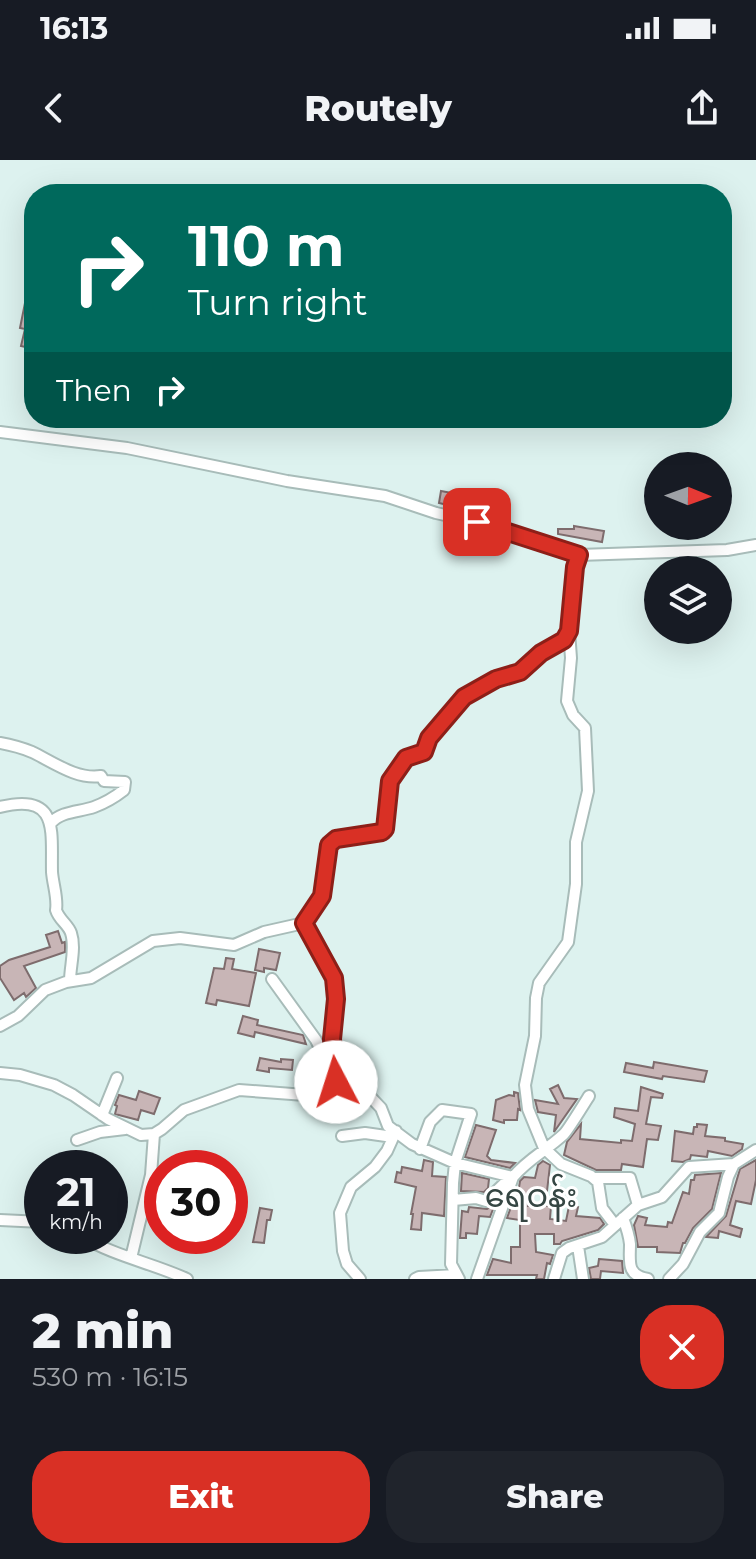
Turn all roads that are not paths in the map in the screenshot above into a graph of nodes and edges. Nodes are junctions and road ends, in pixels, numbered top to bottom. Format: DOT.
graph roads {
  1 [pos="0,432"];
  2 [pos="756,545"];
  3 [pos="579,555"];
  4 [pos="569,631"];
  5 [pos="0,743"];
  6 [pos="0,807"];
  7 [pos="51,823"];
  8 [pos="304,923"];
  9 [pos="272,979"];
  10 [pos="70,981"];
  11 [pos="0,1026"];
  12 [pos="335,1068"];
  13 [pos="0,1073"];
  14 [pos="117,1078"];
  15 [pos="336,1082"];
  16 [pos="589,1096"];
  17 [pos="102,1115"];
  18 [pos="125,1129"];
  19 [pos="154,1134"];
  20 [pos="395,1134"];
  21 [pos="342,1136"];
  22 [pos="77,1140"];
  23 [pos="544,1148"];
  24 [pos="420,1149"];
  25 [pos="152,1150"];
  26 [pos="756,1150"];
  27 [pos="455,1163"];
  28 [pos="734,1164"];
  29 [pos="512,1178"];
  30 [pos="594,1178"];
  31 [pos="453,1200"];
  32 [pos="144,1205"];
  33 [pos="638,1205"];
  34 [pos="0,1220"];
  35 [pos="24,1221"];
  36 [pos="619,1221"];
  37 [pos="578,1246"];
  38 [pos="120,1254"];
  39 [pos="131,1258"];
  40 [pos="457,1277"];
  41 [pos="187,1279"];
  42 [pos="360,1279"];
  43 [pos="415,1279"];
  44 [pos="477,1279"];
  45 [pos="554,1279"];
  46 [pos="583,1279"];
  47 [pos="648,1279"];
  48 [pos="669,1279"];
  1 -- 3 [label="street"];
  2 -- 3 [label="street"];
  3 -- 4 [label="street"];
  4 -- 8 [label="street"];
  4 -- 23 [label="street"];
  5 -- 7 [label="street"];
  6 -- 7 [label="street"];
  7 -- 10 [label="street"];
  8 -- 10 [label="street"];
  8 -- 12 [label="street"];
  9 -- 12 [label="street"];
  10 -- 11 [label="street"];
  12 -- 15 [label="street"];
  13 -- 17 [label="street"];
  14 -- 17 [label="street"];
  15 -- 19 [label="street"];
  15 -- 20 [label="street"];
  16 -- 23 [label="street"];
  17 -- 18 [label="street"];
  18 -- 19 [label="street"];
  18 -- 22 [label="street"];
  19 -- 25 [label="street"];
  20 -- 21 [label="street"];
  20 -- 24 [label="street"];
  20 -- 42 [label="street"];
  23 -- 29 [label="street"];
  23 -- 30 [label="street"];
  24 -- 27 [label="street"];
  24 -- 27 [label="street"];
  26 -- 28 [label="street"];
  27 -- 29 [label="street"];
  27 -- 31 [label="street"];
  28 -- 33 [label="street"];
  28 -- 48 [label="street"];
  29 -- 31 [label="street"];
  29 -- 44 [label="street"];
  30 -- 33 [label="street"];
  30 -- 36 [label="street"];
  31 -- 40 [label="street"];
  32 -- 39 [label="street"];
  33 -- 36 [label="street"];
  34 -- 35 [label="street"];
  36 -- 37 [label="street"];
  36 -- 47 [label="street"];
  37 -- 45 [label="street"];
  37 -- 46 [label="street"];
  38 -- 39 [label="street"];
  39 -- 41 [label="street"];
  40 -- 43 [label="street"];
}
